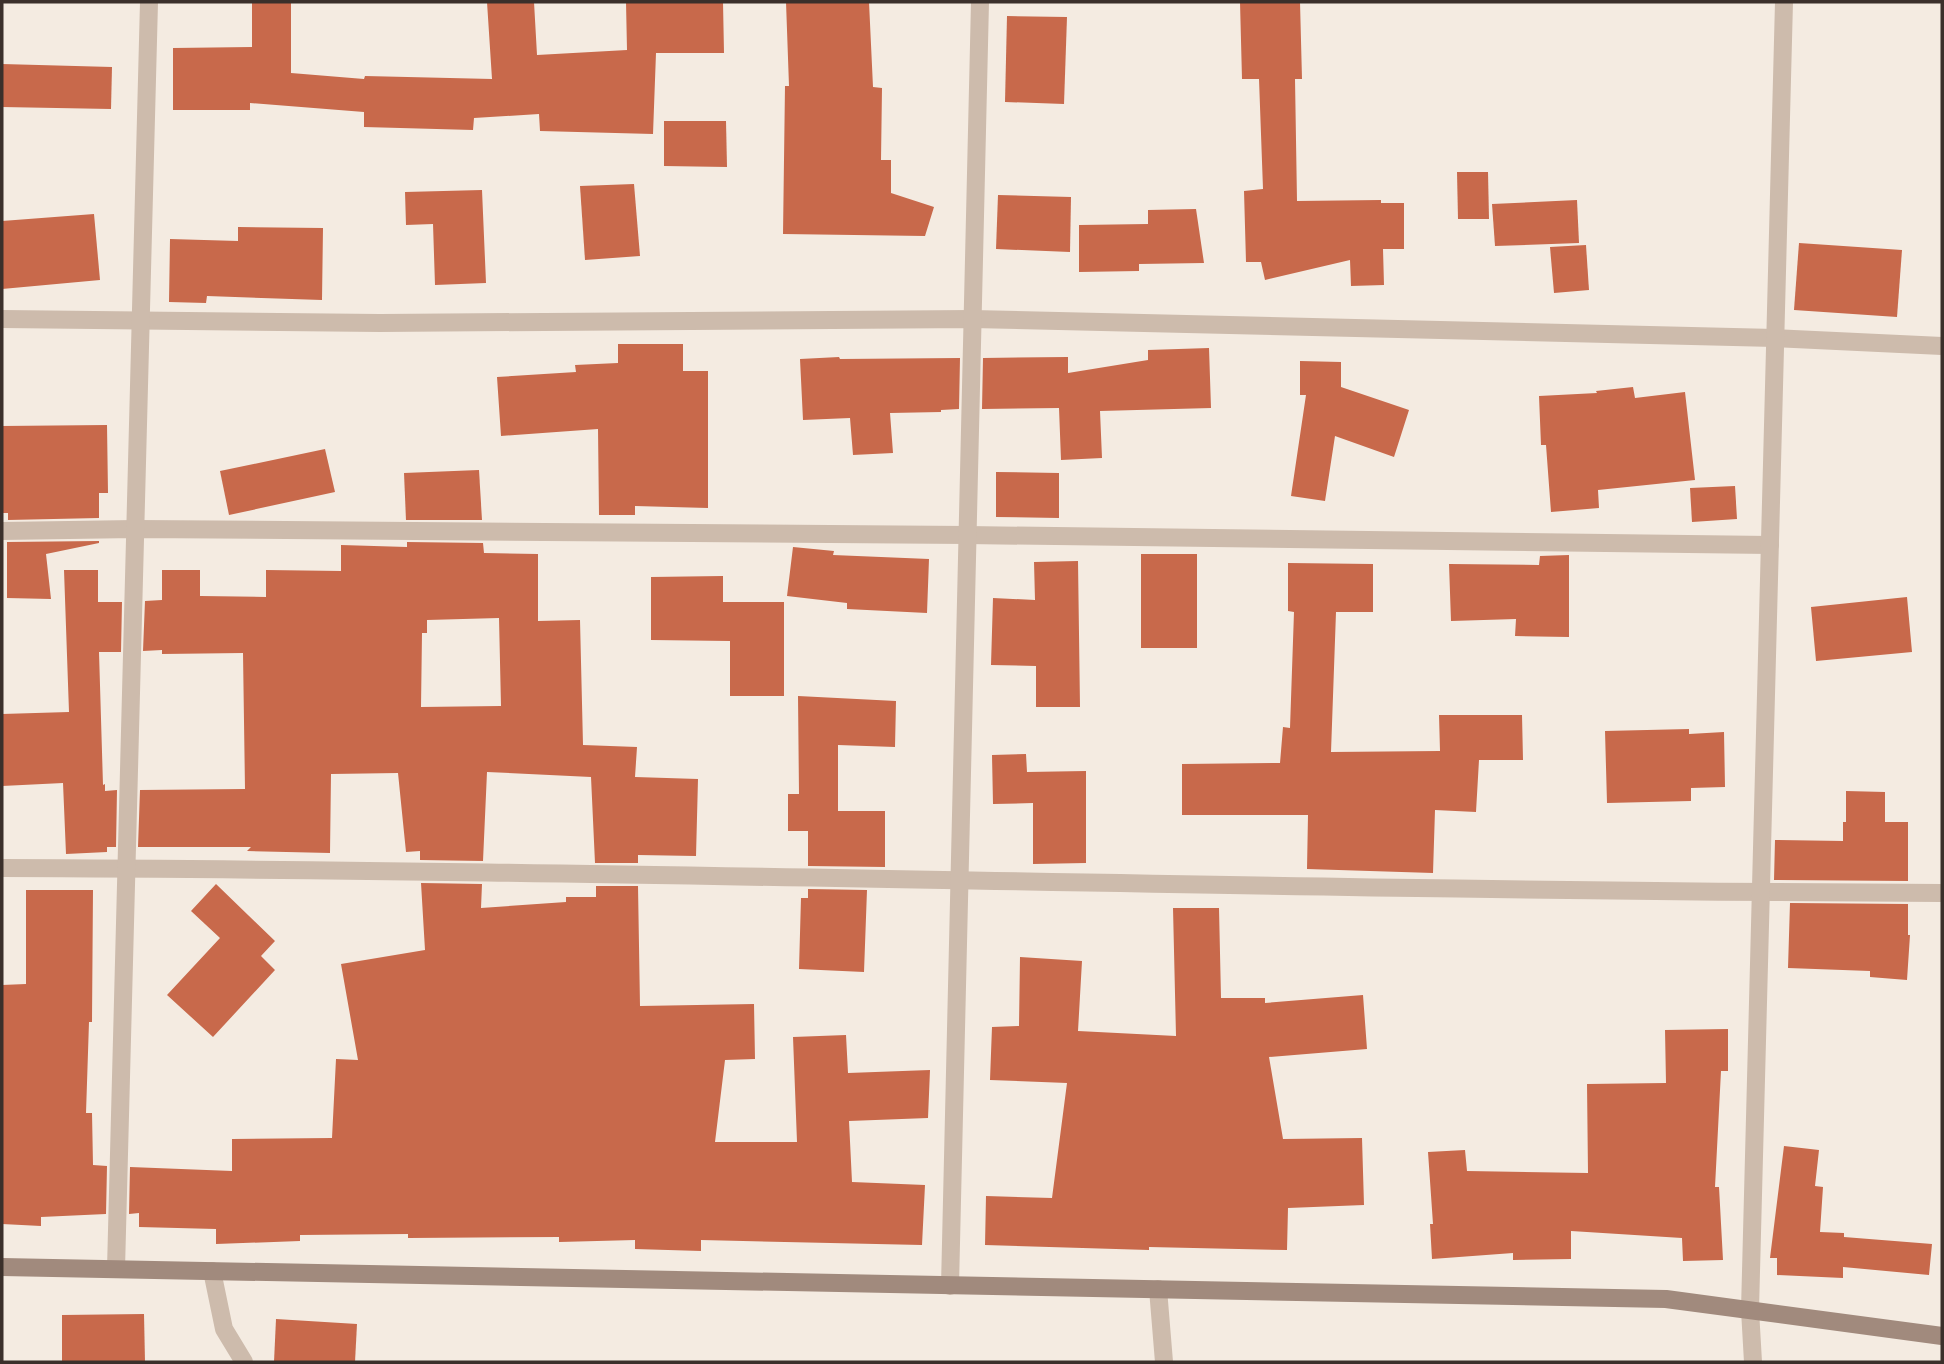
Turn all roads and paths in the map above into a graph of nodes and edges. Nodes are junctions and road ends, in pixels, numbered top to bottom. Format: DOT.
graph roads {
  1 [pos="149,2"];
  2 [pos="980,2"];
  3 [pos="1784,2"];
  4 [pos="2,319"];
  5 [pos="972,319"];
  6 [pos="141,322"];
  7 [pos="1775,338"];
  8 [pos="1942,346"];
  9 [pos="135,530"];
  10 [pos="2,531"];
  11 [pos="967,535"];
  12 [pos="1770,545"];
  13 [pos="2,868"];
  14 [pos="127,869"];
  15 [pos="959,879"];
  16 [pos="1761,892"];
  17 [pos="1942,893"];
  18 [pos="2,1267"];
  19 [pos="116,1269"];
  20 [pos="212,1271"];
  21 [pos="950,1286"];
  22 [pos="1158,1289"];
  23 [pos="1751,1311"];
  24 [pos="1942,1336"];
  25 [pos="244,1362"];
  26 [pos="1164,1362"];
  27 [pos="1753,1362"];
  1 -- 6 [label="street"];
  2 -- 5 [label="street"];
  3 -- 7 [label="street"];
  4 -- 6 [label="street"];
  5 -- 6 [label="street"];
  5 -- 7 [label="street"];
  5 -- 11 [label="street"];
  6 -- 9 [label="street"];
  7 -- 8 [label="street"];
  7 -- 12 [label="street"];
  9 -- 10 [label="street"];
  9 -- 11 [label="street"];
  9 -- 14 [label="street"];
  11 -- 12 [label="street"];
  11 -- 15 [label="street"];
  12 -- 16 [label="street"];
  13 -- 14 [label="street"];
  14 -- 15 [label="street"];
  14 -- 19 [label="street"];
  15 -- 16 [label="street"];
  15 -- 21 [label="street"];
  16 -- 17 [label="street"];
  16 -- 23 [label="street"];
  18 -- 19 [label="main road"];
  19 -- 20 [label="main road"];
  20 -- 21 [label="main road"];
  20 -- 25 [label="street"];
  21 -- 22 [label="main road"];
  22 -- 23 [label="main road"];
  22 -- 26 [label="street"];
  23 -- 24 [label="main road"];
  23 -- 27 [label="street"];
}
